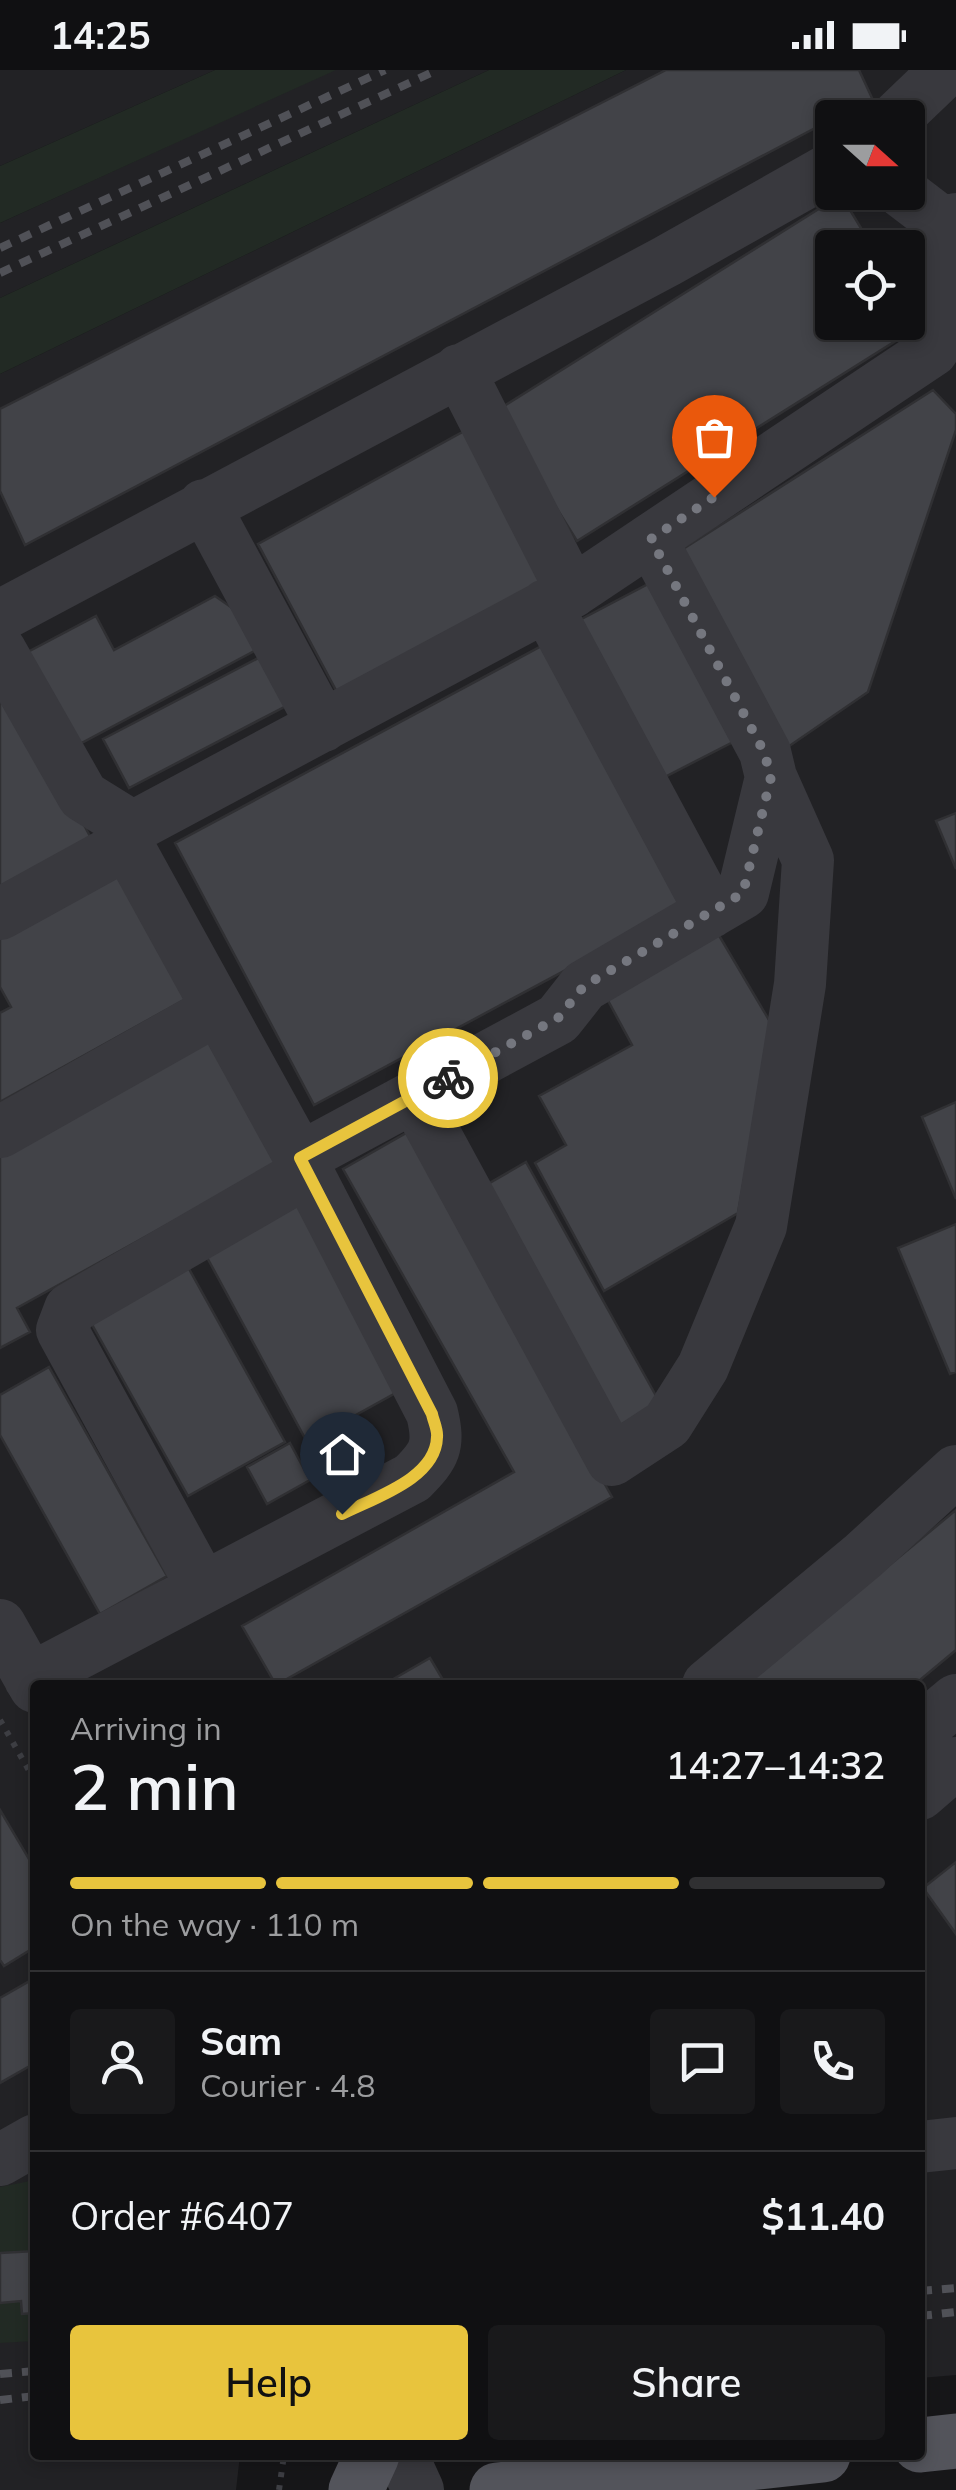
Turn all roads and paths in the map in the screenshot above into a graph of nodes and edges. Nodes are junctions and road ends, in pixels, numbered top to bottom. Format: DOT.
graph roads {
  1 [pos="815,181"];
  2 [pos="925,206"];
  3 [pos="950,221"];
  4 [pos="944,334"];
  5 [pos="459,370"];
  6 [pos="204,504"];
  7 [pos="651,539"];
  8 [pos="559,599"];
  9 [pos="0,616"];
  10 [pos="0,650"];
  11 [pos="323,726"];
  12 [pos="771,777"];
  13 [pos="130,836"];
  14 [pos="711,912"];
  15 [pos="0,914"];
  16 [pos="218,1010"];
  17 [pos="414,1096"];
  18 [pos="0,1132"];
  19 [pos="303,1165"];
  20 [pos="956,1471"];
  21 [pos="202,1586"];
  22 [pos="14,1674"];
  23 [pos="714,1680"];
  24 [pos="956,1700"];
  25 [pos="925,1726"];
  26 [pos="30,1756"];
  27 [pos="956,1763"];
  28 [pos="925,1790"];
  29 [pos="30,2143"];
  30 [pos="956,2143"];
  31 [pos="925,2146"];
  32 [pos="0,2160"];
  33 [pos="956,2441"];
  34 [pos="925,2444"];
  35 [pos="283,2460"];
  36 [pos="370,2460"];
  37 [pos="404,2460"];
  38 [pos="776,2460"];
  39 [pos="279,2490"];
  40 [pos="356,2490"];
  41 [pos="418,2490"];
  42 [pos="497,2490"];
  1 -- 5 [label="street"];
  2 -- 3 [label="street"];
  3 -- 4 [label="street"];
  4 -- 7 [label="street"];
  5 -- 6 [label="street"];
  5 -- 8 [label="street"];
  6 -- 9 [label="street"];
  6 -- 11 [label="street"];
  7 -- 8 [label="street"];
  7 -- 12 [label="street"];
  8 -- 11 [label="street"];
  8 -- 14 [label="street"];
  10 -- 13 [label="street"];
  11 -- 13 [label="street"];
  12 -- 14 [label="street"];
  12 -- 17 [label="street"];
  13 -- 15 [label="street"];
  13 -- 16 [label="street"];
  14 -- 17 [label="street"];
  16 -- 18 [label="street"];
  16 -- 19 [label="street"];
  17 -- 19 [label="street"];
  19 -- 21 [label="street"];
  19 -- 21 [label="street"];
  20 -- 23 [label="street"];
  21 -- 22 [label="street"];
  22 -- 26 [label="path"];
  24 -- 25 [label="street"];
  27 -- 28 [label="street"];
  29 -- 32 [label="street"];
  30 -- 31 [label="street"];
  33 -- 34 [label="main road"];
  35 -- 39 [label="path"];
  36 -- 40 [label="main road"];
  37 -- 41 [label="street"];
  38 -- 42 [label="main road"];
}
